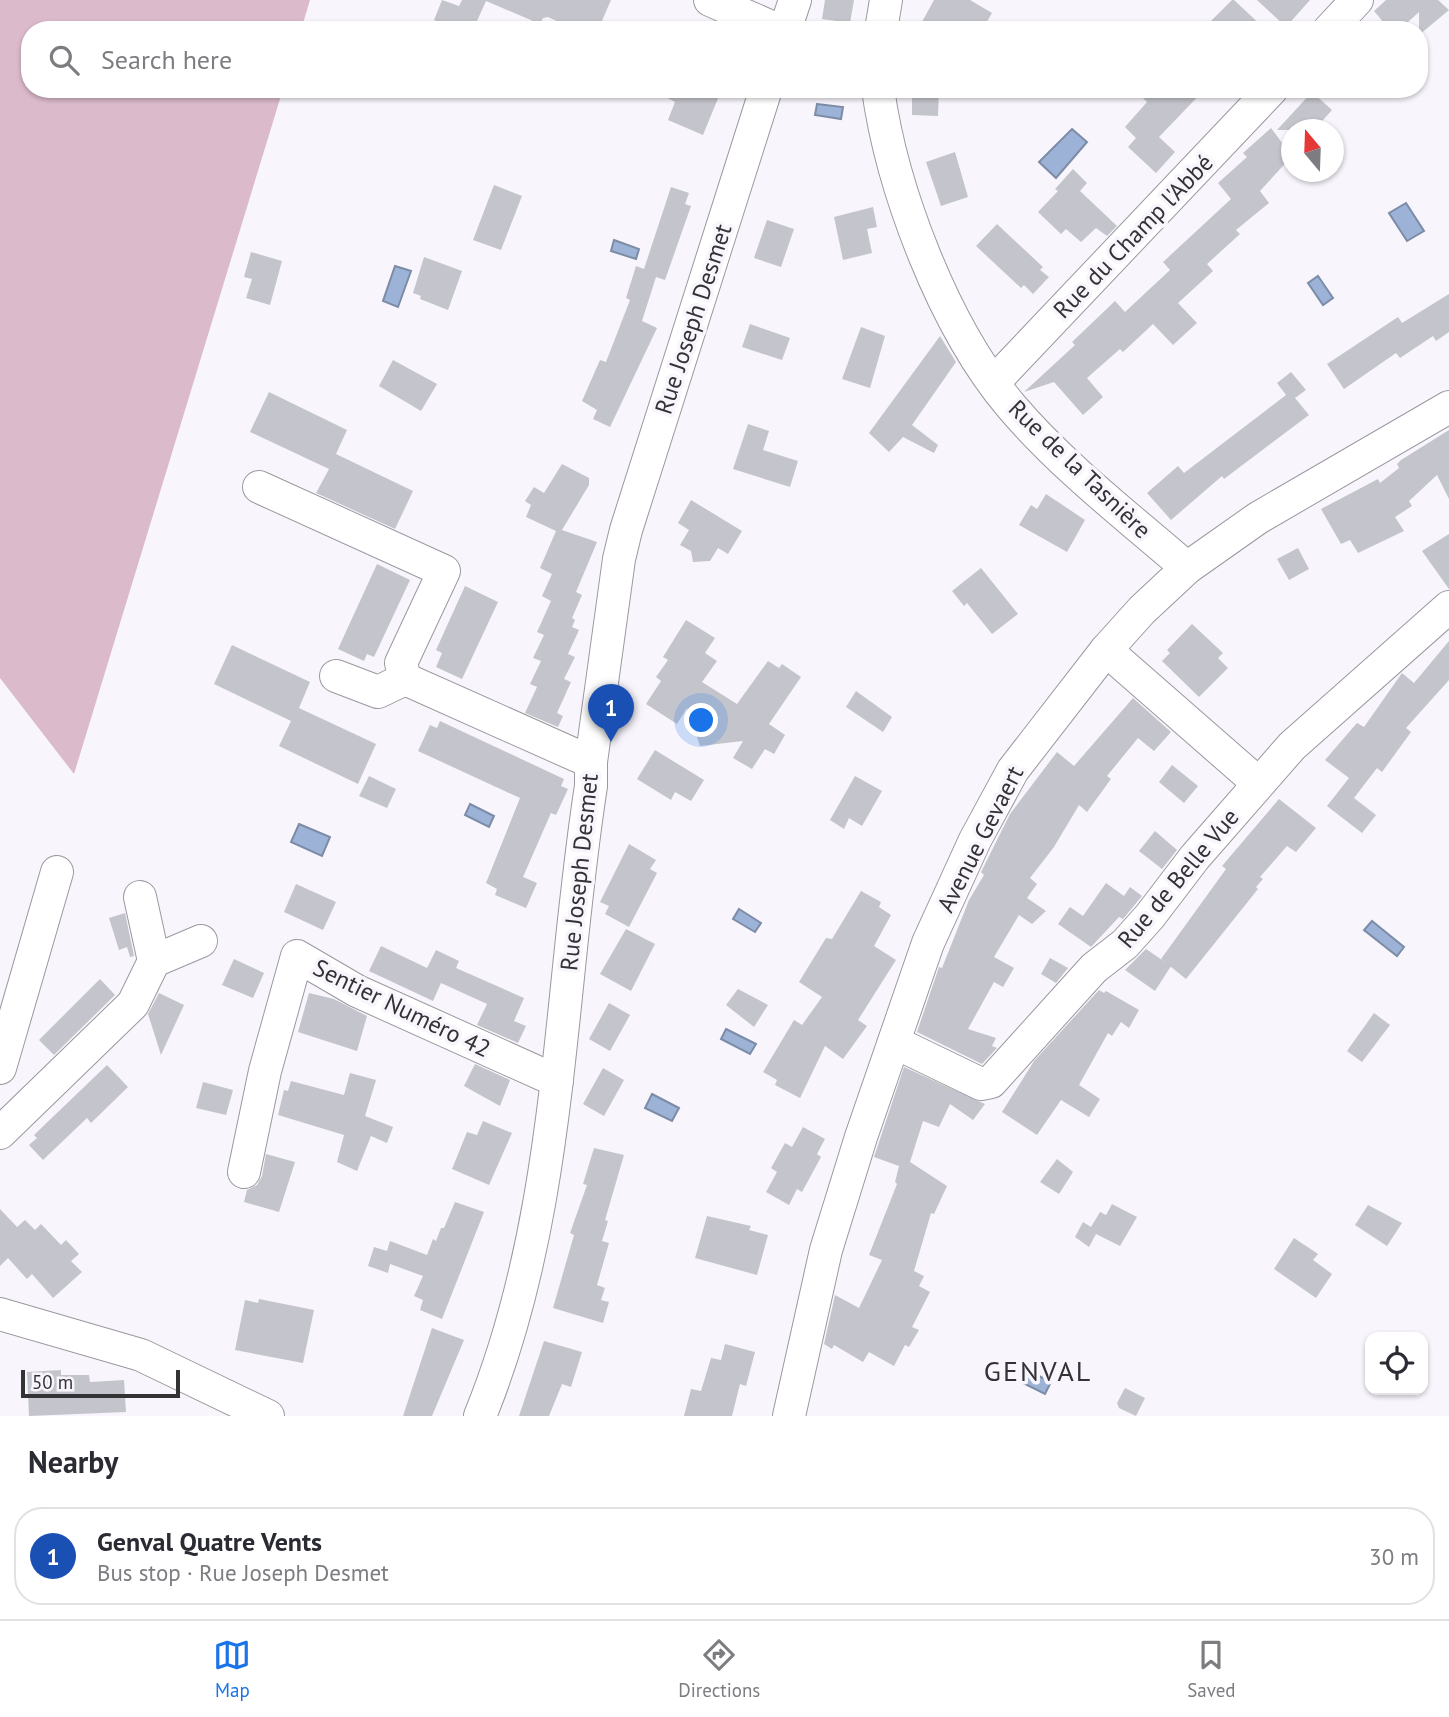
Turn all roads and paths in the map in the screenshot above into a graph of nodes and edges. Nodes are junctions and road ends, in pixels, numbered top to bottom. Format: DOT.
graph roads {
  1 [pos="710,0"];
  2 [pos="795,0"];
  3 [pos="886,0"];
  4 [pos="1357,0"];
  5 [pos="758,21"];
  6 [pos="788,21"];
  7 [pos="882,21"];
  8 [pos="1337,21"];
  9 [pos="763,98"];
  10 [pos="879,98"];
  11 [pos="1263,98"];
  12 [pos="994,382"];
  13 [pos="1449,407"];
  14 [pos="259,487"];
  15 [pos="1187,568"];
  16 [pos="1449,607"];
  17 [pos="1106,650"];
  18 [pos="336,676"];
  19 [pos="405,679"];
  20 [pos="591,762"];
  21 [pos="1258,782"];
  22 [pos="57,872"];
  23 [pos="140,897"];
  24 [pos="201,941"];
  25 [pos="155,961"];
  26 [pos="894,1042"];
  27 [pos="0,1068"];
  28 [pos="557,1081"];
  29 [pos="0,1133"];
  30 [pos="244,1172"];
  31 [pos="0,1314"];
  32 [pos="268,1416"];
  33 [pos="480,1416"];
  34 [pos="789,1416"];
  1 -- 5 [label="street"];
  2 -- 6 [label="street"];
  3 -- 7 [label="street"];
  4 -- 8 [label="street"];
  9 -- 20 [label="street, Rue Joseph Desmet"];
  10 -- 12 [label="street, Rue de la Tasnière"];
  11 -- 12 [label="street, Rue du Champ l'Abbé"];
  12 -- 15 [label="street, Rue de la Tasnière"];
  13 -- 15 [label="street, Avenue Gevaert"];
  14 -- 19 [label="street"];
  15 -- 17 [label="street, Avenue Gevaert"];
  16 -- 21 [label="street, Rue de Belle Vue"];
  17 -- 21 [label="street"];
  17 -- 26 [label="street, Avenue Gevaert"];
  18 -- 19 [label="street"];
  19 -- 20 [label="street"];
  20 -- 28 [label="street, Rue Joseph Desmet"];
  21 -- 26 [label="street, Rue de Belle Vue"];
  22 -- 27 [label="street"];
  23 -- 25 [label="street"];
  24 -- 25 [label="street"];
  25 -- 29 [label="street"];
  26 -- 34 [label="street, Avenue Gevaert"];
  28 -- 30 [label="street, Sentier Numéro 42"];
  28 -- 33 [label="street, Rue Joseph Desmet"];
  31 -- 32 [label="street"];
}
